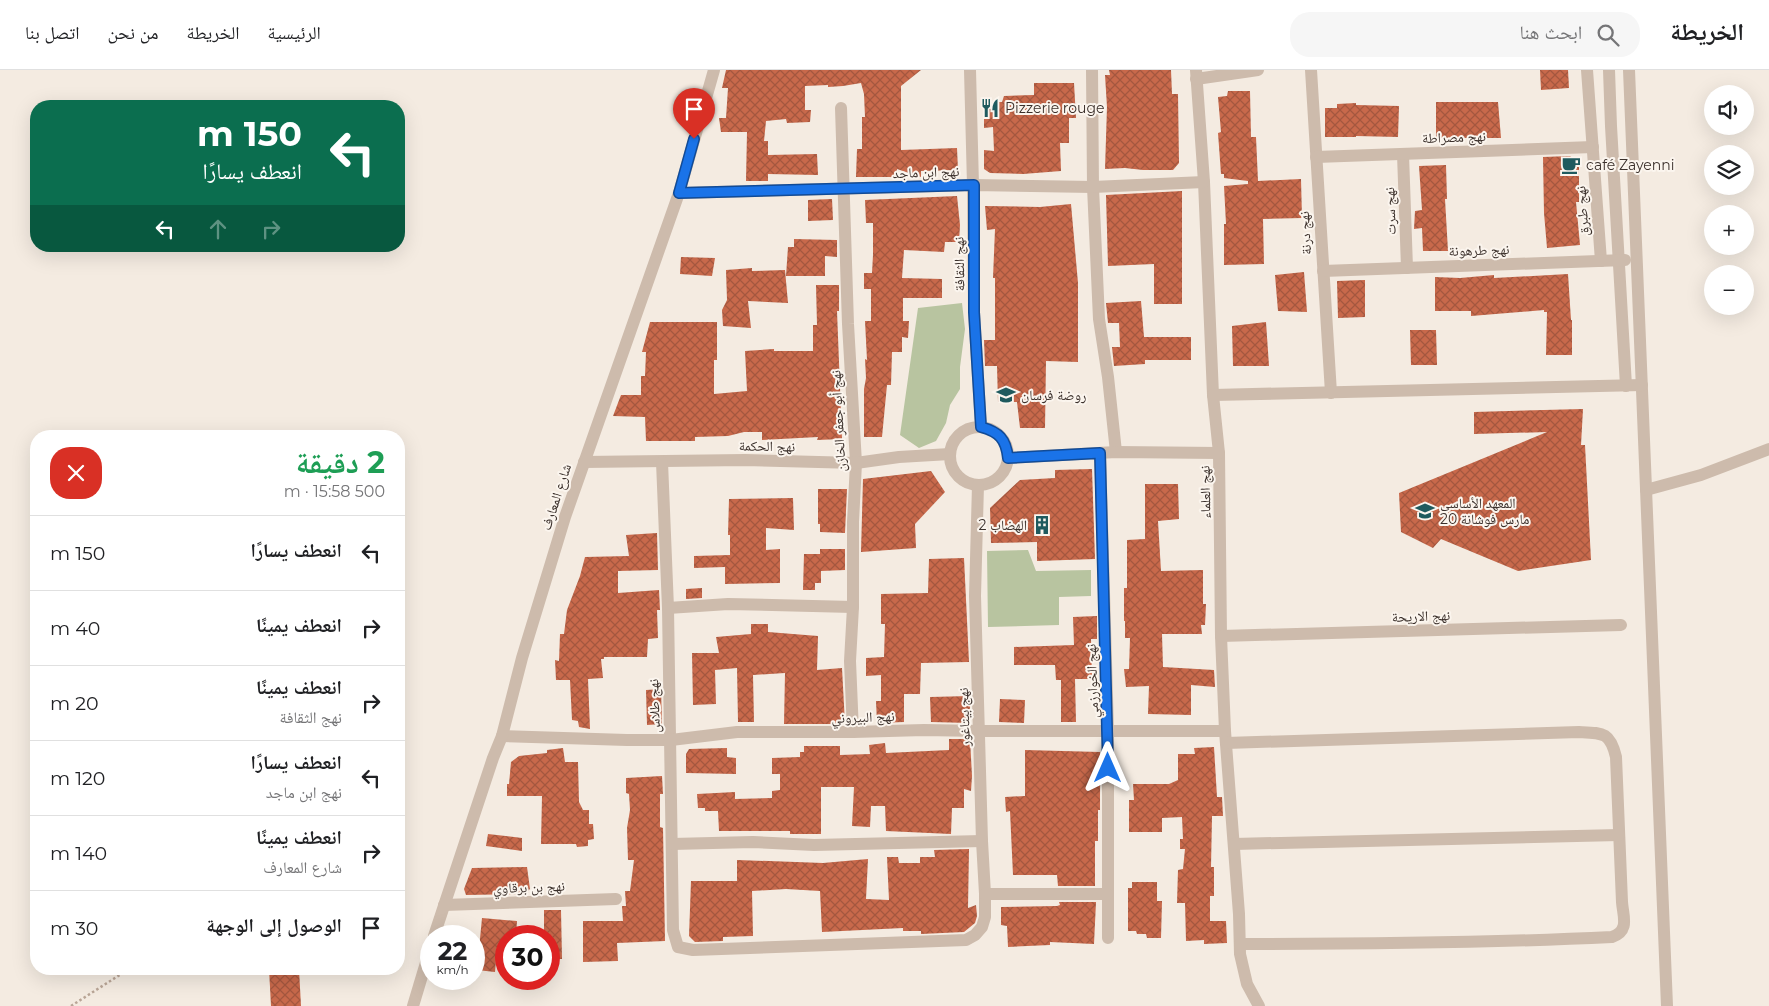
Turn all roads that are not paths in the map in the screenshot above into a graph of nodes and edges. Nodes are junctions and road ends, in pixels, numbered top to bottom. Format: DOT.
graph roads {
  1 [pos="714,70"];
  2 [pos="970,70"];
  3 [pos="1092,70"];
  4 [pos="1258,70"];
  5 [pos="1311,70"];
  6 [pos="1587,70"];
  7 [pos="1609,70"];
  8 [pos="1630,70"];
  9 [pos="1196,74"];
  10 [pos="841,108"];
  11 [pos="1593,147"];
  12 [pos="1403,154"];
  13 [pos="1316,157"];
  14 [pos="1204,182"];
  15 [pos="974,185"];
  16 [pos="1093,187"];
  17 [pos="844,189"];
  18 [pos="679,193"];
  19 [pos="1636,259"];
  20 [pos="1619,260"];
  21 [pos="1601,261"];
  22 [pos="1407,268"];
  23 [pos="1323,271"];
  24 [pos="1642,385"];
  25 [pos="1626,386"];
  26 [pos="1331,393"];
  27 [pos="1213,395"];
  28 [pos="981,427"];
  29 [pos="1769,449"];
  30 [pos="1116,452"];
  31 [pos="1100,453"];
  32 [pos="1219,453"];
  33 [pos="950,454"];
  34 [pos="1008,458"];
  35 [pos="584,462"];
  36 [pos="662,462"];
  37 [pos="856,462"];
  38 [pos="978,485"];
  39 [pos="1646,490"];
  40 [pos="853,606"];
  41 [pos="668,608"];
  42 [pos="1621,625"];
  43 [pos="1221,636"];
  44 [pos="980,731"];
  45 [pos="1108,731"];
  46 [pos="853,732"];
  47 [pos="502,736"];
  48 [pos="1225,737"];
  49 [pos="671,740"];
  50 [pos="1619,835"];
  51 [pos="982,841"];
  52 [pos="672,844"];
  53 [pos="1234,844"];
  54 [pos="985,894"];
  55 [pos="1107,894"];
  56 [pos="616,899"];
  57 [pos="444,905"];
  58 [pos="438,925"];
  59 [pos="1108,938"];
  60 [pos="966,940"];
  61 [pos="1240,944"];
  62 [pos="420,983"];
  63 [pos="413,1006"];
  64 [pos="1259,1006"];
  65 [pos="1667,1006"];
  1 -- 18 [label="street, شارع المعارف"];
  2 -- 15 [label="street, نهج الثقافة"];
  3 -- 16 [label="street"];
  4 -- 9 [label="street"];
  5 -- 13 [label="street, نهج درنة"];
  6 -- 11 [label="street, نهج طبرق"];
  7 -- 20 [label="street"];
  8 -- 19 [label="street"];
  9 -- 14 [label="street, نهج العلماء"];
  10 -- 17 [label="street, نهج أبو جعفر الخازن"];
  11 -- 12 [label="street, نهج مصراطة"];
  11 -- 21 [label="street, نهج طبرق"];
  12 -- 13 [label="street, نهج مصراطة"];
  12 -- 22 [label="street, نهج سرت"];
  13 -- 23 [label="street, نهج درنة"];
  14 -- 16 [label="street, نهج ابن ماجد"];
  14 -- 27 [label="street, نهج العلماء"];
  15 -- 16 [label="street, نهج ابن ماجد"];
  15 -- 17 [label="street, نهج ابن ماجد"];
  15 -- 28 [label="street, نهج الثقافة"];
  16 -- 30 [label="street"];
  17 -- 18 [label="street, نهج ابن ماجد"];
  17 -- 37 [label="street, نهج أبو جعفر الخازن"];
  18 -- 35 [label="street, شارع المعارف"];
  19 -- 20 [label="street, نهج طرهونة"];
  19 -- 24 [label="street"];
  20 -- 21 [label="street, نهج طرهونة"];
  20 -- 25 [label="street"];
  21 -- 22 [label="street, نهج طرهونة"];
  22 -- 23 [label="street, نهج طرهونة"];
  23 -- 26 [label="street, نهج درنة"];
  24 -- 25 [label="street"];
  24 -- 39 [label="street"];
  25 -- 26 [label="street"];
  26 -- 27 [label="street"];
  27 -- 32 [label="street, نهج العلماء"];
  28 -- 33 [label="street"];
  28 -- 34 [label="street"];
  29 -- 39 [label="street"];
  30 -- 31 [label="street"];
  30 -- 32 [label="street"];
  31 -- 34 [label="street"];
  31 -- 45 [label="street, نهج الخوارزمي"];
  32 -- 43 [label="street, نهج العلماء"];
  33 -- 37 [label="street, نهج الحكمة"];
  33 -- 38 [label="street"];
  34 -- 38 [label="street"];
  35 -- 36 [label="street, نهج الحكمة"];
  35 -- 47 [label="street, شارع المعارف"];
  36 -- 37 [label="street, نهج الحكمة"];
  36 -- 41 [label="street, نهج طلاس"];
  37 -- 40 [label="street, نهج أبو جعفر الخازن"];
  38 -- 44 [label="street, نهج بيتاغور"];
  39 -- 65 [label="street"];
  40 -- 41 [label="street"];
  40 -- 46 [label="street, نهج أبو جعفر الخازن"];
  41 -- 49 [label="street, نهج طلاس"];
  42 -- 43 [label="street, نهج الاريحة"];
  43 -- 48 [label="street, نهج العلماء"];
  44 -- 45 [label="street, نهج البيروني"];
  44 -- 46 [label="street, نهج البيروني"];
  44 -- 51 [label="street, نهج بيتاغور"];
  45 -- 48 [label="street, نهج البيروني"];
  45 -- 55 [label="street, نهج الخوارزمي"];
  46 -- 49 [label="street, نهج البيروني"];
  47 -- 49 [label="street, نهج البيروني"];
  47 -- 57 [label="street, شارع المعارف"];
  48 -- 50 [label="street, نهج البيروني"];
  48 -- 53 [label="street, نهج العلماء"];
  49 -- 52 [label="street, نهج طلاس"];
  50 -- 53 [label="street"];
  50 -- 61 [label="street, نهج البيروني"];
  51 -- 52 [label="street"];
  51 -- 54 [label="street, نهج بيتاغور"];
  52 -- 60 [label="street, نهج طلاس"];
  53 -- 61 [label="street, نهج العلماء"];
  54 -- 55 [label="street"];
  54 -- 60 [label="street, نهج بيتاغور"];
  55 -- 59 [label="street, نهج الخوارزمي"];
  56 -- 57 [label="street, نهج بن برقاوي"];
  57 -- 58 [label="street, شارع المعارف"];
  61 -- 64 [label="street, نهج العلماء"];
  62 -- 63 [label="street"];
}
